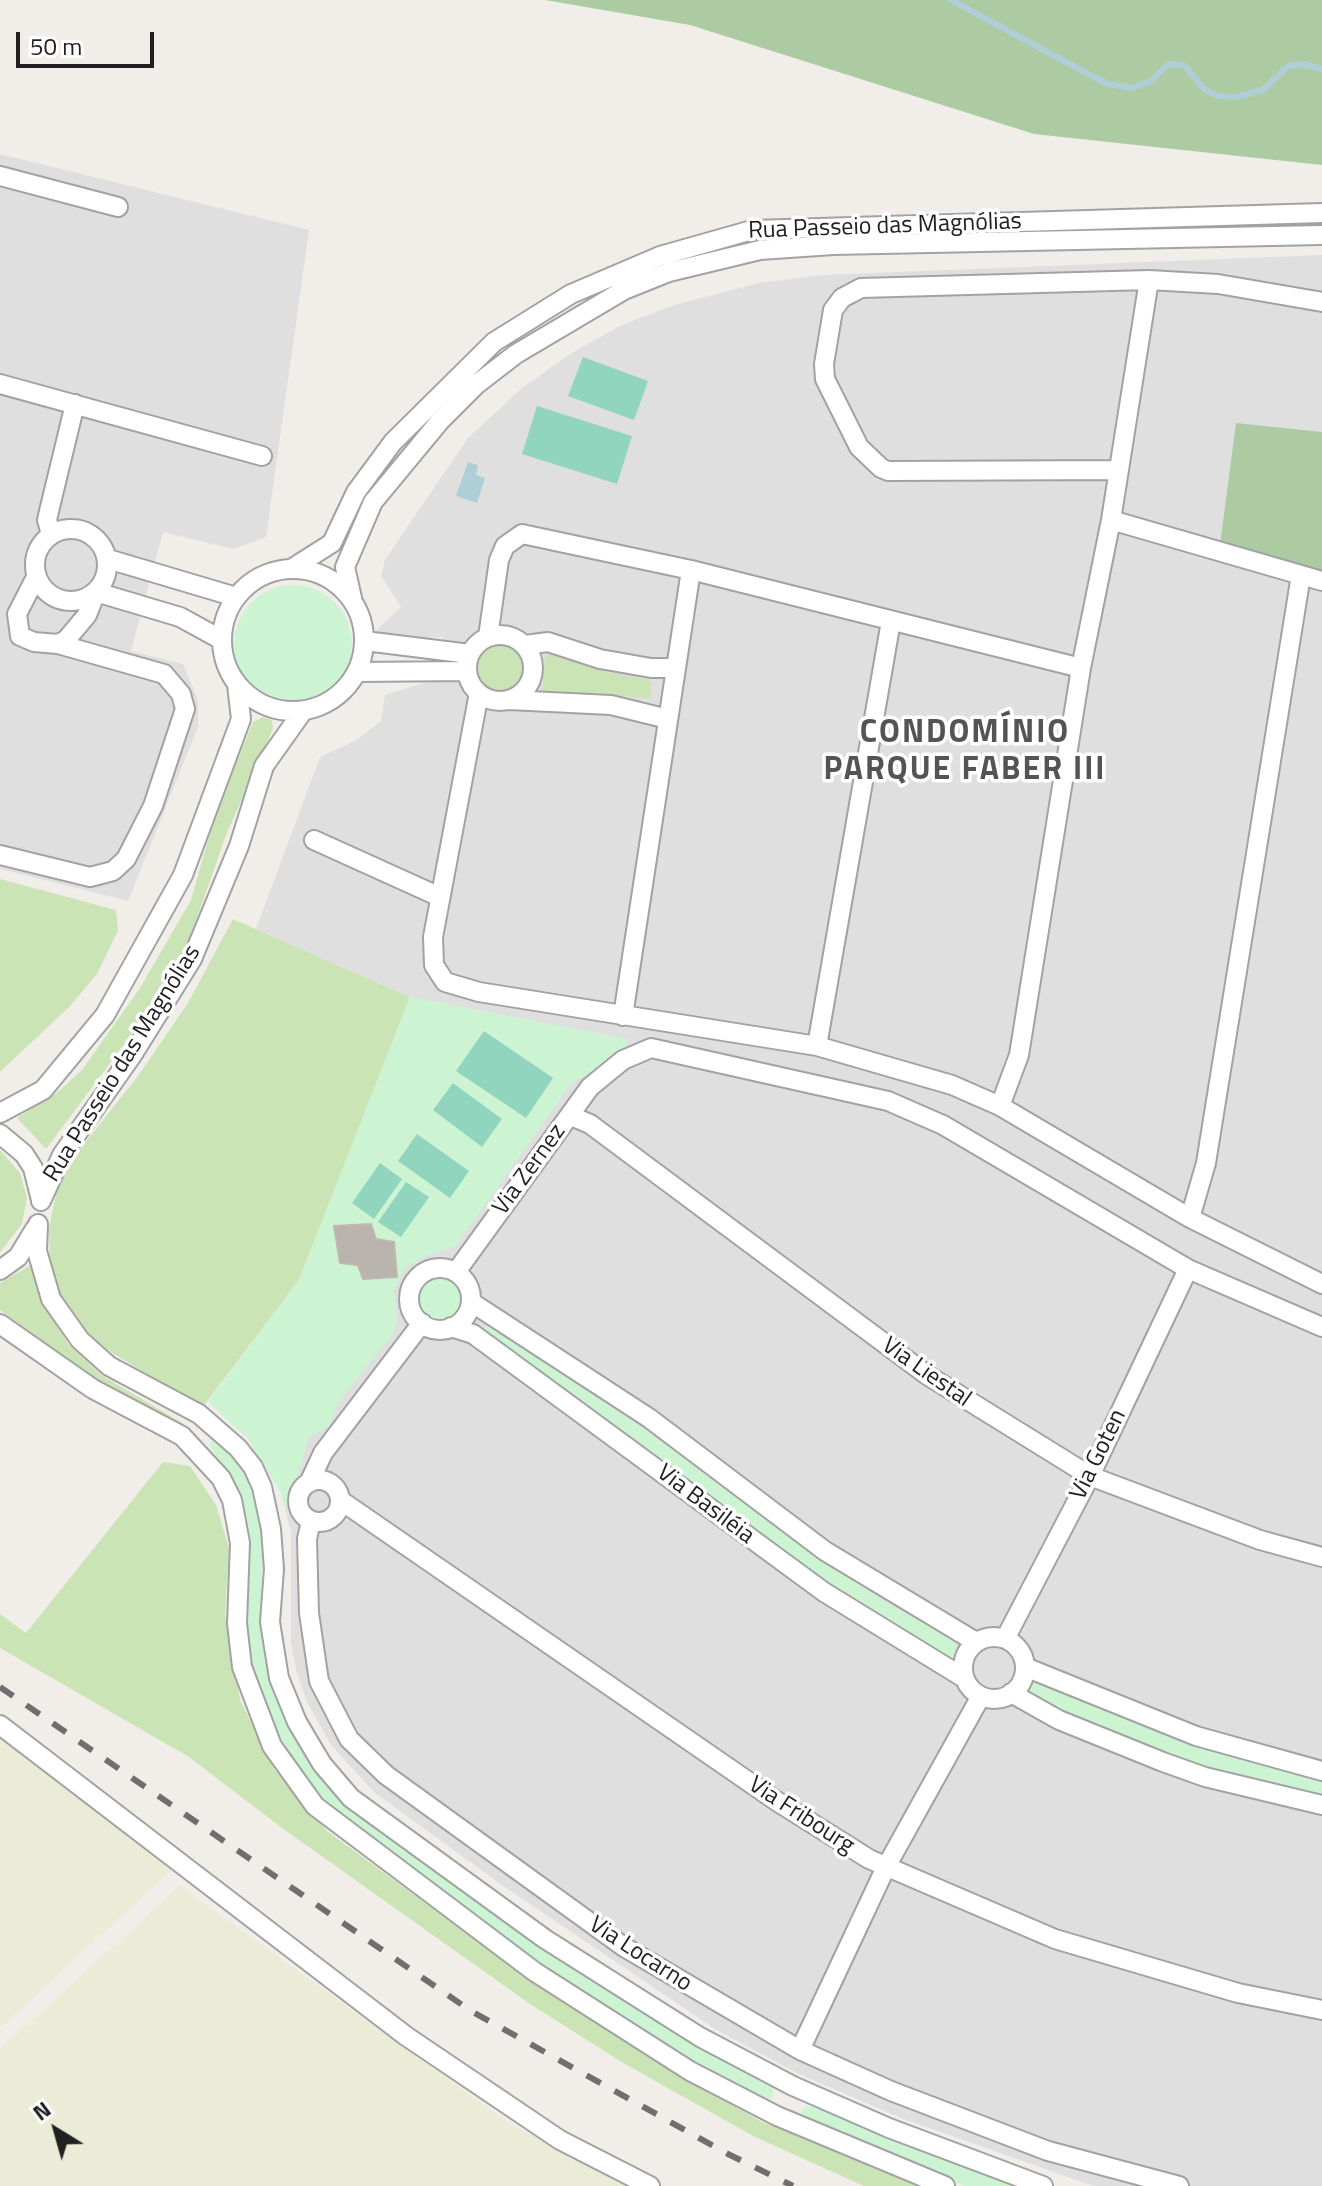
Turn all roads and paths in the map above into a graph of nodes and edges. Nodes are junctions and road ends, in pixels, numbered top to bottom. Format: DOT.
graph roads {
  1 [pos="0,176"];
  2 [pos="118,207"];
  3 [pos="1322,213"];
  4 [pos="1322,235"];
  5 [pos="1149,280"];
  6 [pos="1322,302"];
  7 [pos="0,384"];
  8 [pos="75,404"];
  9 [pos="262,456"];
  10 [pos="1117,470"];
  11 [pos="1111,520"];
  12 [pos="51,534"];
  13 [pos="108,559"];
  14 [pos="291,569"];
  15 [pos="691,570"];
  16 [pos="1301,575"];
  17 [pos="36,577"];
  18 [pos="170,577"];
  19 [pos="1322,581"];
  20 [pos="96,592"];
  21 [pos="236,597"];
  22 [pos="352,598"];
  23 [pos="160,610"];
  24 [pos="9,612"];
  25 [pos="891,621"];
  26 [pos="0,631"];
  27 [pos="20,636"];
  28 [pos="488,637"];
  29 [pos="222,640"];
  30 [pos="365,641"];
  31 [pos="58,644"];
  32 [pos="525,645"];
  33 [pos="468,662"];
  34 [pos="676,668"];
  35 [pos="1081,668"];
  36 [pos="357,672"];
  37 [pos="237,685"];
  38 [pos="479,693"];
  39 [pos="507,700"];
  40 [pos="303,711"];
  41 [pos="668,719"];
  42 [pos="314,840"];
  43 [pos="0,855"];
  44 [pos="440,897"];
  45 [pos="623,1016"];
  46 [pos="817,1046"];
  47 [pos="1000,1106"];
  48 [pos="0,1113"];
  49 [pos="571,1116"];
  50 [pos="0,1134"];
  51 [pos="41,1201"];
  52 [pos="1190,1218"];
  53 [pos="38,1224"];
  54 [pos="1188,1269"];
  55 [pos="0,1270"];
  56 [pos="456,1272"];
  57 [pos="1322,1284"];
  58 [pos="471,1302"];
  59 [pos="422,1323"];
  60 [pos="0,1324"];
  61 [pos="451,1327"];
  62 [pos="1322,1327"];
  63 [pos="199,1414"];
  64 [pos="182,1436"];
  65 [pos="1090,1476"];
  66 [pos="309,1483"];
  67 [pos="340,1500"];
  68 [pos="311,1521"];
  69 [pos="1322,1557"];
  70 [pos="1005,1639"];
  71 [pos="976,1642"];
  72 [pos="1025,1667"];
  73 [pos="964,1678"];
  74 [pos="1011,1693"];
  75 [pos="981,1696"];
  76 [pos="0,1725"];
  77 [pos="1322,1771"];
  78 [pos="1322,1805"];
  79 [pos="886,1867"];
  80 [pos="1322,2010"];
  81 [pos="800,2050"];
  82 [pos="793,2086"];
  83 [pos="777,2116"];
  84 [pos="650,2186"];
  85 [pos="945,2186"];
  86 [pos="1043,2186"];
  87 [pos="1179,2186"];
  1 -- 2 [label="street"];
  3 -- 14 [label="street, Rua Passeio das Magnólias"];
  4 -- 22 [label="street, Rua Passeio das Magnólias"];
  5 -- 6 [label="street"];
  5 -- 10 [label="street"];
  5 -- 10 [label="street"];
  7 -- 8 [label="street"];
  8 -- 9 [label="street"];
  8 -- 12 [label="street"];
  10 -- 11 [label="street"];
  11 -- 16 [label="street"];
  11 -- 35 [label="street"];
  12 -- 13 [label="street"];
  12 -- 17 [label="street"];
  13 -- 18 [label="street"];
  13 -- 20 [label="street"];
  14 -- 21 [label="street, Rua Passeio das Magnólias"];
  14 -- 22 [label="street"];
  15 -- 25 [label="street"];
  15 -- 28 [label="street"];
  15 -- 34 [label="street"];
  16 -- 19 [label="street"];
  16 -- 52 [label="street"];
  17 -- 20 [label="street"];
  17 -- 24 [label="street"];
  18 -- 21 [label="street"];
  18 -- 23 [label="street"];
  20 -- 23 [label="street"];
  20 -- 31 [label="street"];
  21 -- 29 [label="street"];
  22 -- 30 [label="street, Rua Passeio das Magnólias"];
  23 -- 29 [label="street"];
  24 -- 27 [label="street"];
  25 -- 35 [label="street"];
  25 -- 46 [label="street"];
  26 -- 27 [label="street"];
  27 -- 31 [label="street"];
  28 -- 32 [label="street"];
  28 -- 33 [label="street"];
  29 -- 37 [label="street, Rua Passeio das Magnólias"];
  30 -- 33 [label="street"];
  30 -- 36 [label="street, Rua Passeio das Magnólias"];
  31 -- 43 [label="street"];
  32 -- 34 [label="street"];
  32 -- 39 [label="street"];
  33 -- 36 [label="street"];
  33 -- 38 [label="street"];
  34 -- 41 [label="street"];
  35 -- 47 [label="street"];
  36 -- 40 [label="street, Rua Passeio das Magnólias"];
  37 -- 40 [label="street"];
  37 -- 48 [label="street, Rua Passeio das Magnólias"];
  38 -- 39 [label="street"];
  38 -- 44 [label="street"];
  39 -- 41 [label="street"];
  40 -- 51 [label="street, Rua Passeio das Magnólias"];
  41 -- 45 [label="street"];
  42 -- 44 [label="street"];
  44 -- 45 [label="street"];
  45 -- 46 [label="street"];
  46 -- 47 [label="street"];
  47 -- 52 [label="street"];
  49 -- 54 [label="street, Via Zernez"];
  49 -- 56 [label="street, Via Zernez"];
  49 -- 65 [label="street, Via Liestal"];
  50 -- 51 [label="street"];
  51 -- 53 [label="street"];
  52 -- 57 [label="street"];
  53 -- 55 [label="street"];
  53 -- 63 [label="street"];
  54 -- 62 [label="street, Via Zernez"];
  54 -- 65 [label="street, Via Goten"];
  56 -- 58 [label="street"];
  56 -- 59 [label="street"];
  58 -- 61 [label="street"];
  58 -- 71 [label="street, Via Basiléia"];
  59 -- 61 [label="street"];
  59 -- 66 [label="street"];
  60 -- 64 [label="street"];
  61 -- 73 [label="street, Via Basiléia"];
  63 -- 64 [label="street"];
  63 -- 82 [label="street"];
  64 -- 83 [label="street"];
  65 -- 69 [label="street, Via Liestal"];
  65 -- 70 [label="street, Via Goten"];
  66 -- 67 [label="street"];
  66 -- 68 [label="street"];
  67 -- 68 [label="street"];
  67 -- 79 [label="street, Via Fribourg"];
  68 -- 81 [label="street, Via Locarno"];
  70 -- 71 [label="street"];
  70 -- 72 [label="street"];
  71 -- 73 [label="street"];
  72 -- 74 [label="street"];
  72 -- 77 [label="street"];
  73 -- 75 [label="street"];
  74 -- 75 [label="street"];
  74 -- 78 [label="street"];
  75 -- 79 [label="street"];
  76 -- 84 [label="street"];
  79 -- 80 [label="street, Via Fribourg"];
  79 -- 81 [label="street"];
  81 -- 87 [label="street, Via Locarno"];
  82 -- 83 [label="street"];
  82 -- 86 [label="street"];
  83 -- 85 [label="street"];
}
